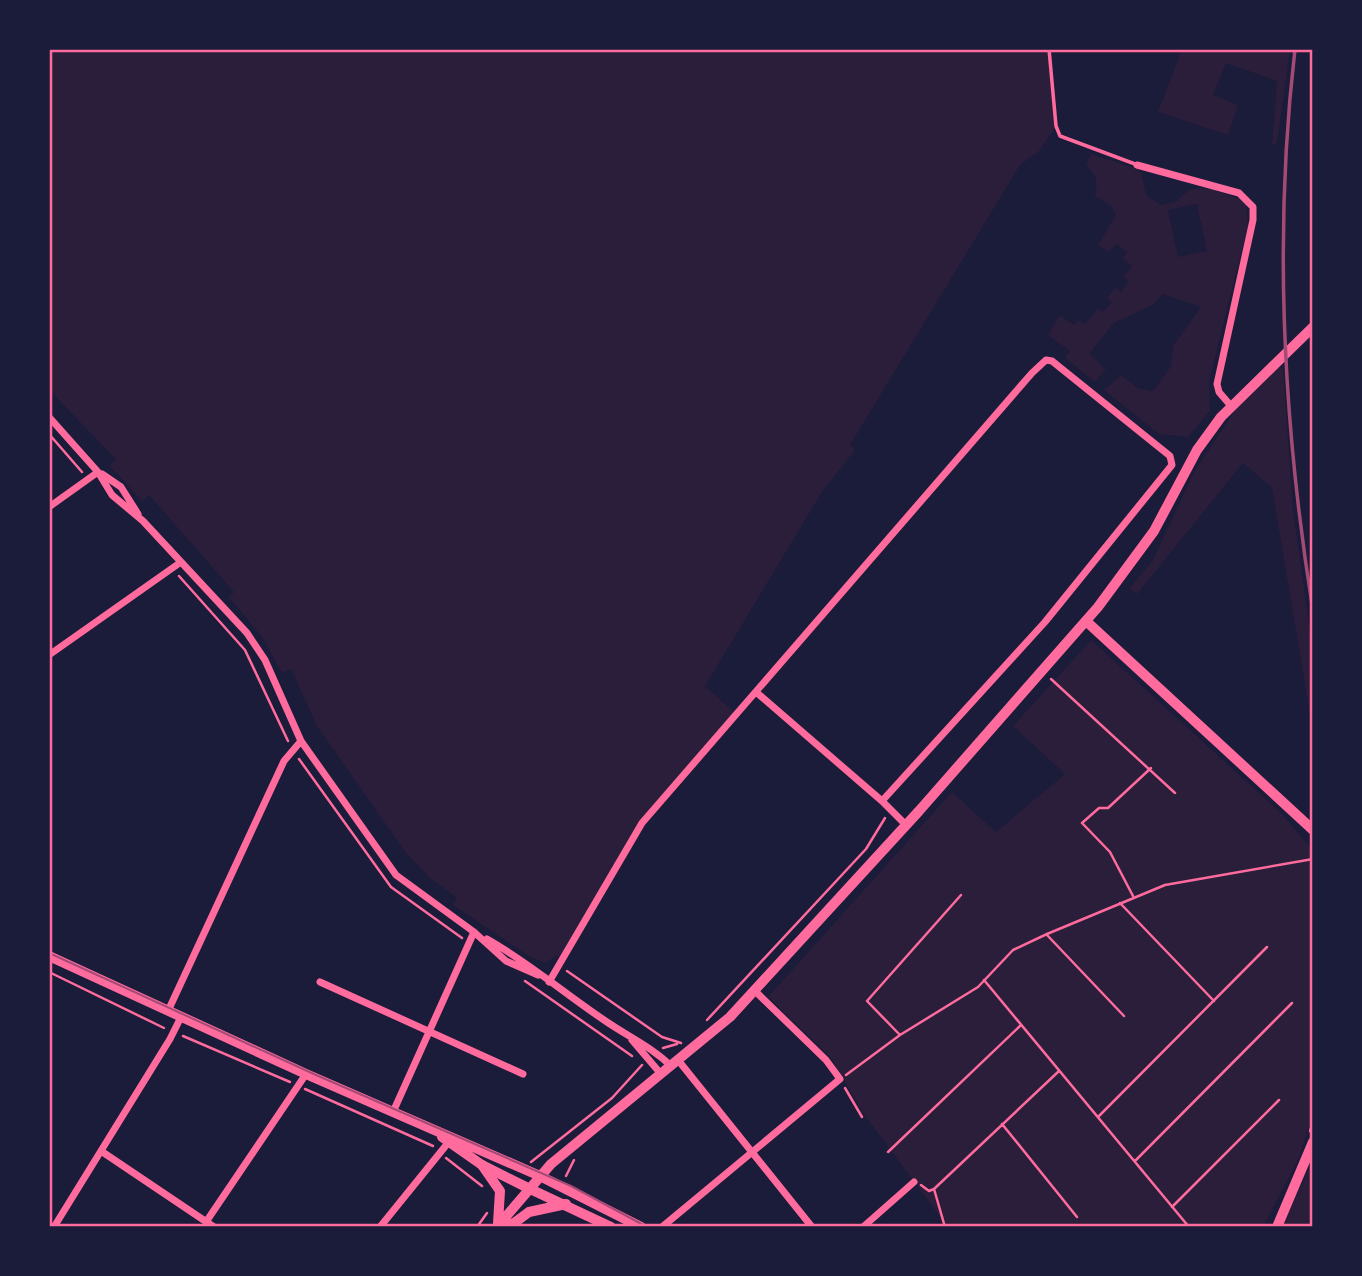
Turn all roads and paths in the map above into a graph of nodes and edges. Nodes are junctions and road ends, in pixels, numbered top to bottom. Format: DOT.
graph roads {
  1 [pos="1049,49"];
  2 [pos="1137,165"];
  3 [pos="1313,328"];
  4 [pos="1231,406"];
  5 [pos="49,417"];
  6 [pos="49,435"];
  7 [pos="98,472"];
  8 [pos="83,473"];
  9 [pos="49,507"];
  10 [pos="181,562"];
  11 [pos="176,573"];
  12 [pos="1086,621"];
  13 [pos="49,655"];
  14 [pos="1051,679"];
  15 [pos="756,692"];
  16 [pos="288,741"];
  17 [pos="301,741"];
  18 [pos="1151,768"];
  19 [pos="1175,793"];
  20 [pos="882,801"];
  21 [pos="905,825"];
  22 [pos="1313,830"];
  23 [pos="1313,859"];
  24 [pos="961,895"];
  25 [pos="1133,896"];
  26 [pos="1119,903"];
  27 [pos="474,932"];
  28 [pos="1047,934"];
  29 [pos="1267,947"];
  30 [pos="49,956"];
  31 [pos="565,970"];
  32 [pos="522,979"];
  33 [pos="984,980"];
  34 [pos="320,982"];
  35 [pos="550,982"];
  36 [pos="755,991"];
  37 [pos="1214,1001"];
  38 [pos="1292,1003"];
  39 [pos="168,1011"];
  40 [pos="1124,1016"];
  41 [pos="181,1017"];
  42 [pos="702,1024"];
  43 [pos="1021,1025"];
  44 [pos="429,1031"];
  45 [pos="900,1035"];
  46 [pos="687,1036"];
  47 [pos="629,1037"];
  48 [pos="658,1050"];
  49 [pos="645,1062"];
  50 [pos="675,1063"];
  51 [pos="1060,1070"];
  52 [pos="306,1074"];
  53 [pos="523,1074"];
  54 [pos="662,1074"];
  55 [pos="840,1079"];
  56 [pos="304,1088"];
  57 [pos="1279,1100"];
  58 [pos="393,1112"];
  59 [pos="862,1117"];
  60 [pos="1098,1117"];
  61 [pos="1002,1124"];
  62 [pos="451,1140"];
  63 [pos="1313,1142"];
  64 [pos="432,1145"];
  65 [pos="101,1151"];
  66 [pos="752,1152"];
  67 [pos="888,1152"];
  68 [pos="448,1160"];
  69 [pos="1135,1161"];
  70 [pos="530,1163"];
  71 [pos="482,1165"];
  72 [pos="564,1171"];
  73 [pos="540,1176"];
  74 [pos="566,1176"];
  75 [pos="914,1182"];
  76 [pos="528,1188"];
  77 [pos="934,1189"];
  78 [pos="491,1193"];
  79 [pos="566,1204"];
  80 [pos="1286,1204"];
  81 [pos="490,1205"];
  82 [pos="1172,1207"];
  83 [pos="1077,1217"];
  84 [pos="206,1222"];
  85 [pos="54,1227"];
  86 [pos="214,1227"];
  87 [pos="380,1227"];
  88 [pos="477,1227"];
  89 [pos="497,1227"];
  90 [pos="611,1227"];
  91 [pos="641,1227"];
  92 [pos="662,1227"];
  93 [pos="812,1227"];
  94 [pos="863,1227"];
  95 [pos="945,1227"];
  96 [pos="1189,1227"];
  97 [pos="1271,1227"];
  98 [pos="1278,1227"];
  1 -- 2 [label="lane"];
  2 -- 4 [label="street"];
  3 -- 4 [label="main road"];
  4 -- 12 [label="main road"];
  5 -- 7 [label="street"];
  6 -- 8 [label="path"];
  7 -- 9 [label="street"];
  7 -- 10 [label="street"];
  10 -- 13 [label="street"];
  10 -- 17 [label="street"];
  11 -- 16 [label="path"];
  12 -- 21 [label="main road"];
  12 -- 22 [label="street"];
  14 -- 18 [label="path"];
  15 -- 20 [label="street"];
  15 -- 20 [label="street"];
  15 -- 35 [label="street"];
  17 -- 27 [label="street"];
  17 -- 39 [label="street"];
  18 -- 19 [label="path"];
  18 -- 25 [label="path"];
  20 -- 21 [label="street"];
  20 -- 42 [label="path"];
  21 -- 36 [label="main road"];
  23 -- 25 [label="path"];
  24 -- 45 [label="path"];
  25 -- 26 [label="path"];
  26 -- 28 [label="path"];
  26 -- 37 [label="path"];
  27 -- 35 [label="street"];
  27 -- 44 [label="street"];
  28 -- 33 [label="path"];
  28 -- 40 [label="path"];
  29 -- 37 [label="path"];
  30 -- 39 [label="street"];
  31 -- 48 [label="path"];
  32 -- 49 [label="path"];
  33 -- 43 [label="path"];
  33 -- 45 [label="path"];
  34 -- 44 [label="street"];
  35 -- 47 [label="street"];
  36 -- 50 [label="main road"];
  36 -- 55 [label="street"];
  37 -- 60 [label="path"];
  38 -- 69 [label="path"];
  39 -- 41 [label="street"];
  41 -- 52 [label="street"];
  41 -- 65 [label="street"];
  43 -- 51 [label="path"];
  43 -- 67 [label="path"];
  44 -- 53 [label="street"];
  44 -- 58 [label="street"];
  45 -- 55 [label="path"];
  46 -- 48 [label="path"];
  47 -- 48 [label="street"];
  47 -- 49 [label="street"];
  48 -- 50 [label="street"];
  49 -- 54 [label="street"];
  49 -- 70 [label="path"];
  50 -- 54 [label="main road"];
  50 -- 66 [label="street"];
  51 -- 60 [label="path"];
  51 -- 61 [label="path"];
  52 -- 58 [label="street"];
  52 -- 84 [label="street"];
  54 -- 73 [label="main road"];
  55 -- 59 [label="path"];
  55 -- 66 [label="street"];
  56 -- 64 [label="path"];
  57 -- 82 [label="path"];
  58 -- 62 [label="street"];
  60 -- 69 [label="path"];
  61 -- 77 [label="path"];
  61 -- 83 [label="path"];
  62 -- 71 [label="street"];
  62 -- 73 [label="street"];
  62 -- 87 [label="street"];
  63 -- 80 [label="street"];
  65 -- 84 [label="street"];
  65 -- 85 [label="street"];
  66 -- 92 [label="street"];
  66 -- 93 [label="street"];
  68 -- 78 [label="path"];
  69 -- 82 [label="path"];
  71 -- 76 [label="street"];
  71 -- 89 [label="main road"];
  72 -- 74 [label="path"];
  73 -- 76 [label="main road"];
  73 -- 91 [label="main road"];
  75 -- 77 [label="path"];
  75 -- 94 [label="street"];
  76 -- 79 [label="main road"];
  76 -- 89 [label="main road"];
  77 -- 95 [label="path"];
  79 -- 89 [label="main road"];
  79 -- 90 [label="main road"];
  80 -- 97 [label="street"];
  80 -- 98 [label="street"];
  81 -- 88 [label="path"];
  82 -- 96 [label="path"];
  84 -- 86 [label="street"];
}
